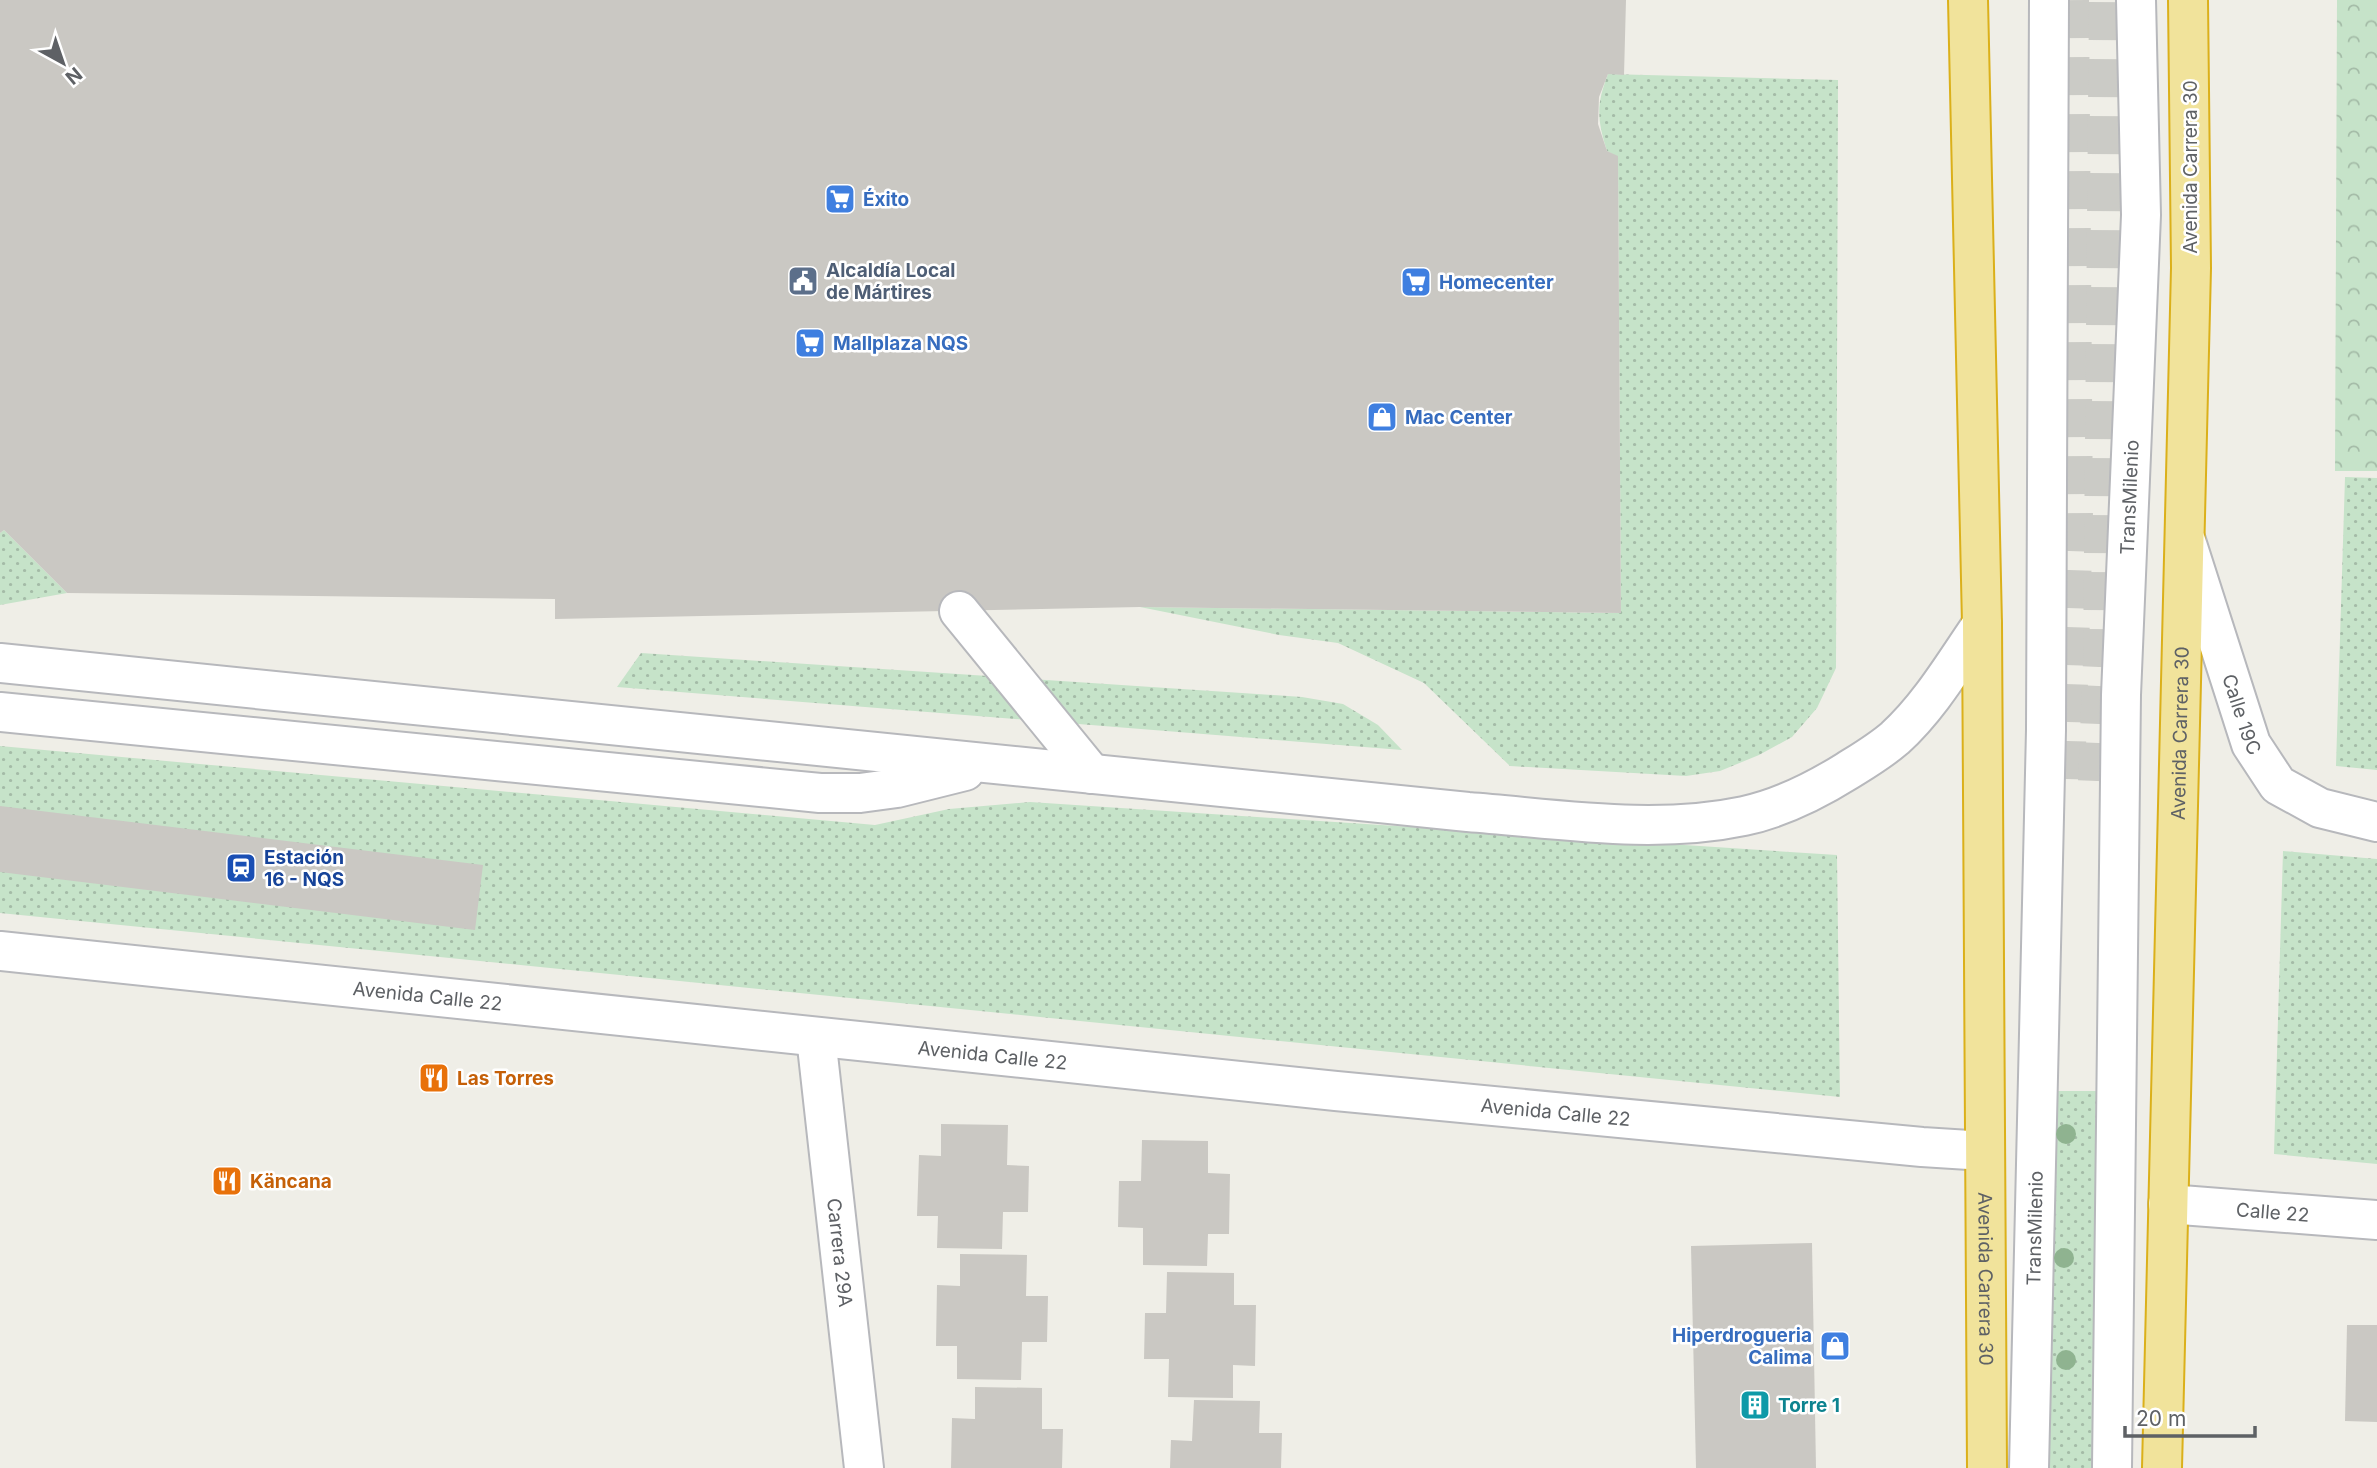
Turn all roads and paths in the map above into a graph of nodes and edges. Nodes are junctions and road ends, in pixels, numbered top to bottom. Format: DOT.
graph roads {
  1 [pos="1968,0"];
  2 [pos="2049,0"];
  3 [pos="2136,0"];
  4 [pos="2188,1"];
  5 [pos="2185,538"];
  6 [pos="958,611"];
  7 [pos="1982,624"];
  8 [pos="0,663"];
  9 [pos="0,712"];
  10 [pos="991,764"];
  11 [pos="1092,774"];
  12 [pos="2377,822"];
  13 [pos="0,951"];
  14 [pos="2040,987"];
  15 [pos="2117,995"];
  16 [pos="816,1037"];
  17 [pos="1985,1151"];
  18 [pos="2168,1204"];
  19 [pos="2377,1220"];
  20 [pos="864,1468"];
  21 [pos="1987,1468"];
  22 [pos="2029,1468"];
  23 [pos="2112,1468"];
  24 [pos="2162,1468"];
  1 -- 7 [label="highway, Avenida Carrera 30"];
  2 -- 14 [label="street, TransMilenio"];
  3 -- 15 [label="street, TransMilenio"];
  4 -- 5 [label="highway, Avenida Carrera 30"];
  5 -- 12 [label="street, Calle 19C"];
  5 -- 18 [label="highway, Avenida Carrera 30"];
  6 -- 11 [label="street"];
  7 -- 11 [label="street"];
  7 -- 17 [label="highway, Avenida Carrera 30"];
  8 -- 10 [label="street"];
  9 -- 10 [label="street"];
  10 -- 11 [label="street"];
  13 -- 16 [label="street, Avenida Calle 22"];
  14 -- 15 [label="street, TransMilenio"];
  14 -- 22 [label="street, TransMilenio"];
  15 -- 23 [label="street, TransMilenio"];
  16 -- 17 [label="street, Avenida Calle 22"];
  16 -- 20 [label="street, Carrera 29A"];
  17 -- 21 [label="highway, Avenida Carrera 30"];
  18 -- 19 [label="street, Calle 22"];
  18 -- 24 [label="highway, Avenida Carrera 30"];
}
